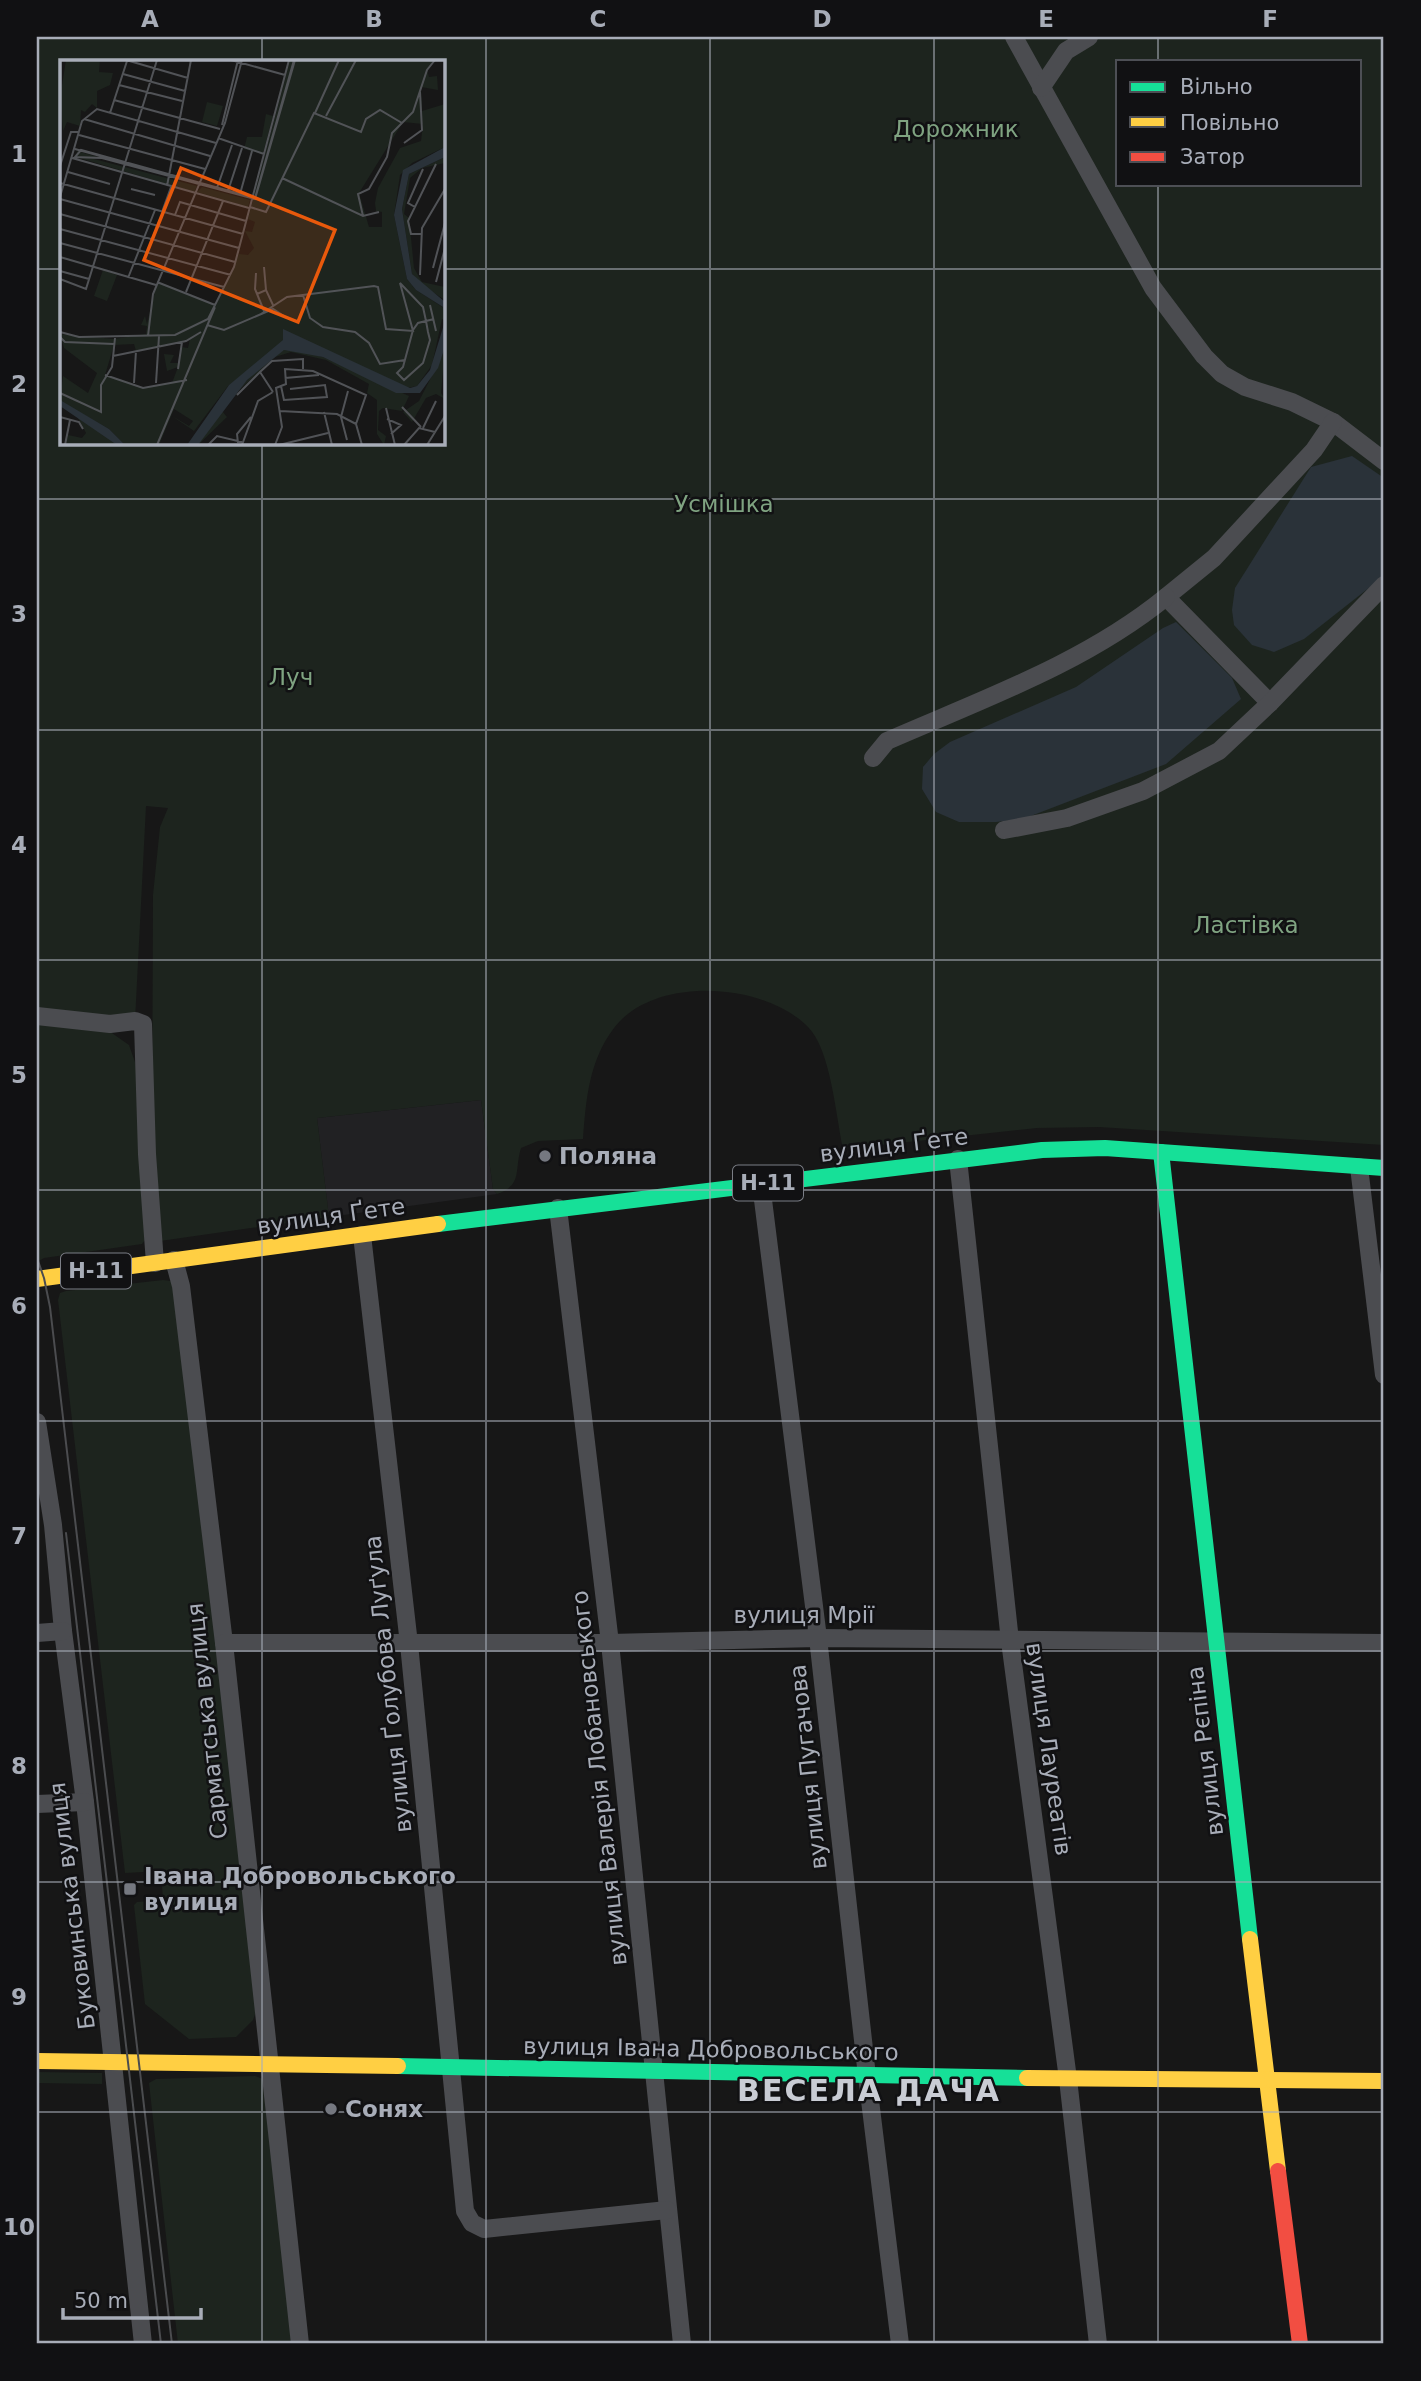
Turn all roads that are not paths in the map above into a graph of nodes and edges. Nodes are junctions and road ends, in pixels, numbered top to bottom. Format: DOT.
graph roads {
  1 [pos="1014,37"];
  2 [pos="1088,37"];
  3 [pos="1041,88"];
  4 [pos="1333,422"];
  5 [pos="1384,461"];
  6 [pos="1384,585"];
  7 [pos="1166,597"];
  8 [pos="1270,703"];
  9 [pos="873,758"];
  10 [pos="1003,830"];
  11 [pos="37,1016"];
  12 [pos="1161,1152"];
  13 [pos="958,1159"];
  14 [pos="1359,1167"];
  15 [pos="1384,1168"];
  16 [pos="761,1184"];
  17 [pos="558,1208"];
  18 [pos="362,1235"];
  19 [pos="174,1261"];
  20 [pos="155,1263"];
  21 [pos="37,1279"];
  22 [pos="1384,1375"];
  23 [pos="37,1422"];
  24 [pos="39,1461"];
  25 [pos="63,1631"];
  26 [pos="37,1633"];
  27 [pos="818,1638"];
  28 [pos="1010,1641"];
  29 [pos="1215,1641"];
  30 [pos="224,1643"];
  31 [pos="610,1643"];
  32 [pos="1384,1643"];
  33 [pos="409,1644"];
  34 [pos="85,1801"];
  35 [pos="37,1804"];
  36 [pos="37,2061"];
  37 [pos="114,2062"];
  38 [pos="269,2065"];
  39 [pos="452,2066"];
  40 [pos="653,2069"];
  41 [pos="867,2076"];
  42 [pos="1068,2079"];
  43 [pos="1266,2081"];
  44 [pos="1384,2081"];
  45 [pos="667,2210"];
  46 [pos="143,2344"];
  47 [pos="300,2344"];
  48 [pos="682,2344"];
  49 [pos="900,2344"];
  50 [pos="1098,2344"];
  51 [pos="1300,2344"];
  1 -- 3 [label="street"];
  2 -- 3 [label="street"];
  3 -- 4 [label="street"];
  4 -- 5 [label="street"];
  4 -- 7 [label="street"];
  6 -- 8 [label="street"];
  7 -- 8 [label="street"];
  7 -- 9 [label="street"];
  8 -- 10 [label="street"];
  11 -- 20 [label="street"];
  12 -- 13 [label="street, вулиця Ґете / Н-11"];
  12 -- 14 [label="street, вулиця Ґете / Н-11"];
  12 -- 29 [label="street, вулиця Рєпіна"];
  13 -- 16 [label="street, вулиця Ґете / Н-11"];
  13 -- 28 [label="street, вулиця Лауреатів"];
  14 -- 15 [label="street, вулиця Ґете / Н-11"];
  14 -- 22 [label="street"];
  16 -- 17 [label="street, вулиця Ґете / Н-11"];
  16 -- 27 [label="street, вулиця Пугачова"];
  17 -- 18 [label="street, вулиця Ґете / Н-11"];
  17 -- 31 [label="street, вулиця Валерія Лобановського"];
  18 -- 19 [label="street, вулиця Ґете / Н-11"];
  18 -- 33 [label="street, вулиця Ґолубова Луґула"];
  19 -- 20 [label="street, вулиця Ґете / Н-11"];
  19 -- 30 [label="street, Сарматська вулиця"];
  20 -- 21 [label="street, вулиця Ґете / Н-11"];
  23 -- 24 [label="street, Буковинська вулиця"];
  24 -- 25 [label="street, Буковинська вулиця"];
  25 -- 26 [label="street"];
  25 -- 34 [label="street, Буковинська вулиця"];
  27 -- 28 [label="street, вулиця Мрії"];
  27 -- 31 [label="street, вулиця Мрії"];
  27 -- 41 [label="street, вулиця Пугачова"];
  28 -- 29 [label="street, вулиця Мрії"];
  28 -- 42 [label="street, вулиця Лауреатів"];
  29 -- 32 [label="street, вулиця Мрії"];
  29 -- 43 [label="street, вулиця Рєпіна"];
  30 -- 33 [label="street, вулиця Мрії"];
  30 -- 38 [label="street, Сарматська вулиця"];
  31 -- 33 [label="street, вулиця Мрії"];
  31 -- 40 [label="street, вулиця Валерія Лобановського"];
  33 -- 39 [label="street, вулиця Ґолубова Луґула"];
  34 -- 35 [label="street"];
  34 -- 37 [label="street, Буковинська вулиця"];
  36 -- 37 [label="street, вулиця Івана Добровольського"];
  37 -- 38 [label="street, вулиця Івана Добровольського"];
  37 -- 46 [label="street, Буковинська вулиця"];
  38 -- 39 [label="street, вулиця Івана Добровольського"];
  38 -- 47 [label="street, Сарматська вулиця"];
  39 -- 40 [label="street, вулиця Івана Добровольського"];
  39 -- 45 [label="street, вулиця Ґолубова Луґула"];
  40 -- 41 [label="street, вулиця Івана Добровольського"];
  40 -- 45 [label="street, вулиця Валерія Лобановського"];
  41 -- 42 [label="street, вулиця Івана Добровольського"];
  41 -- 49 [label="street, вулиця Пугачова"];
  42 -- 43 [label="street, вулиця Івана Добровольського"];
  42 -- 50 [label="street, вулиця Лауреатів"];
  43 -- 44 [label="street, вулиця Івана Добровольського"];
  43 -- 51 [label="street, вулиця Рєпіна"];
  45 -- 48 [label="street, вулиця Валерія Лобановського"];
}
